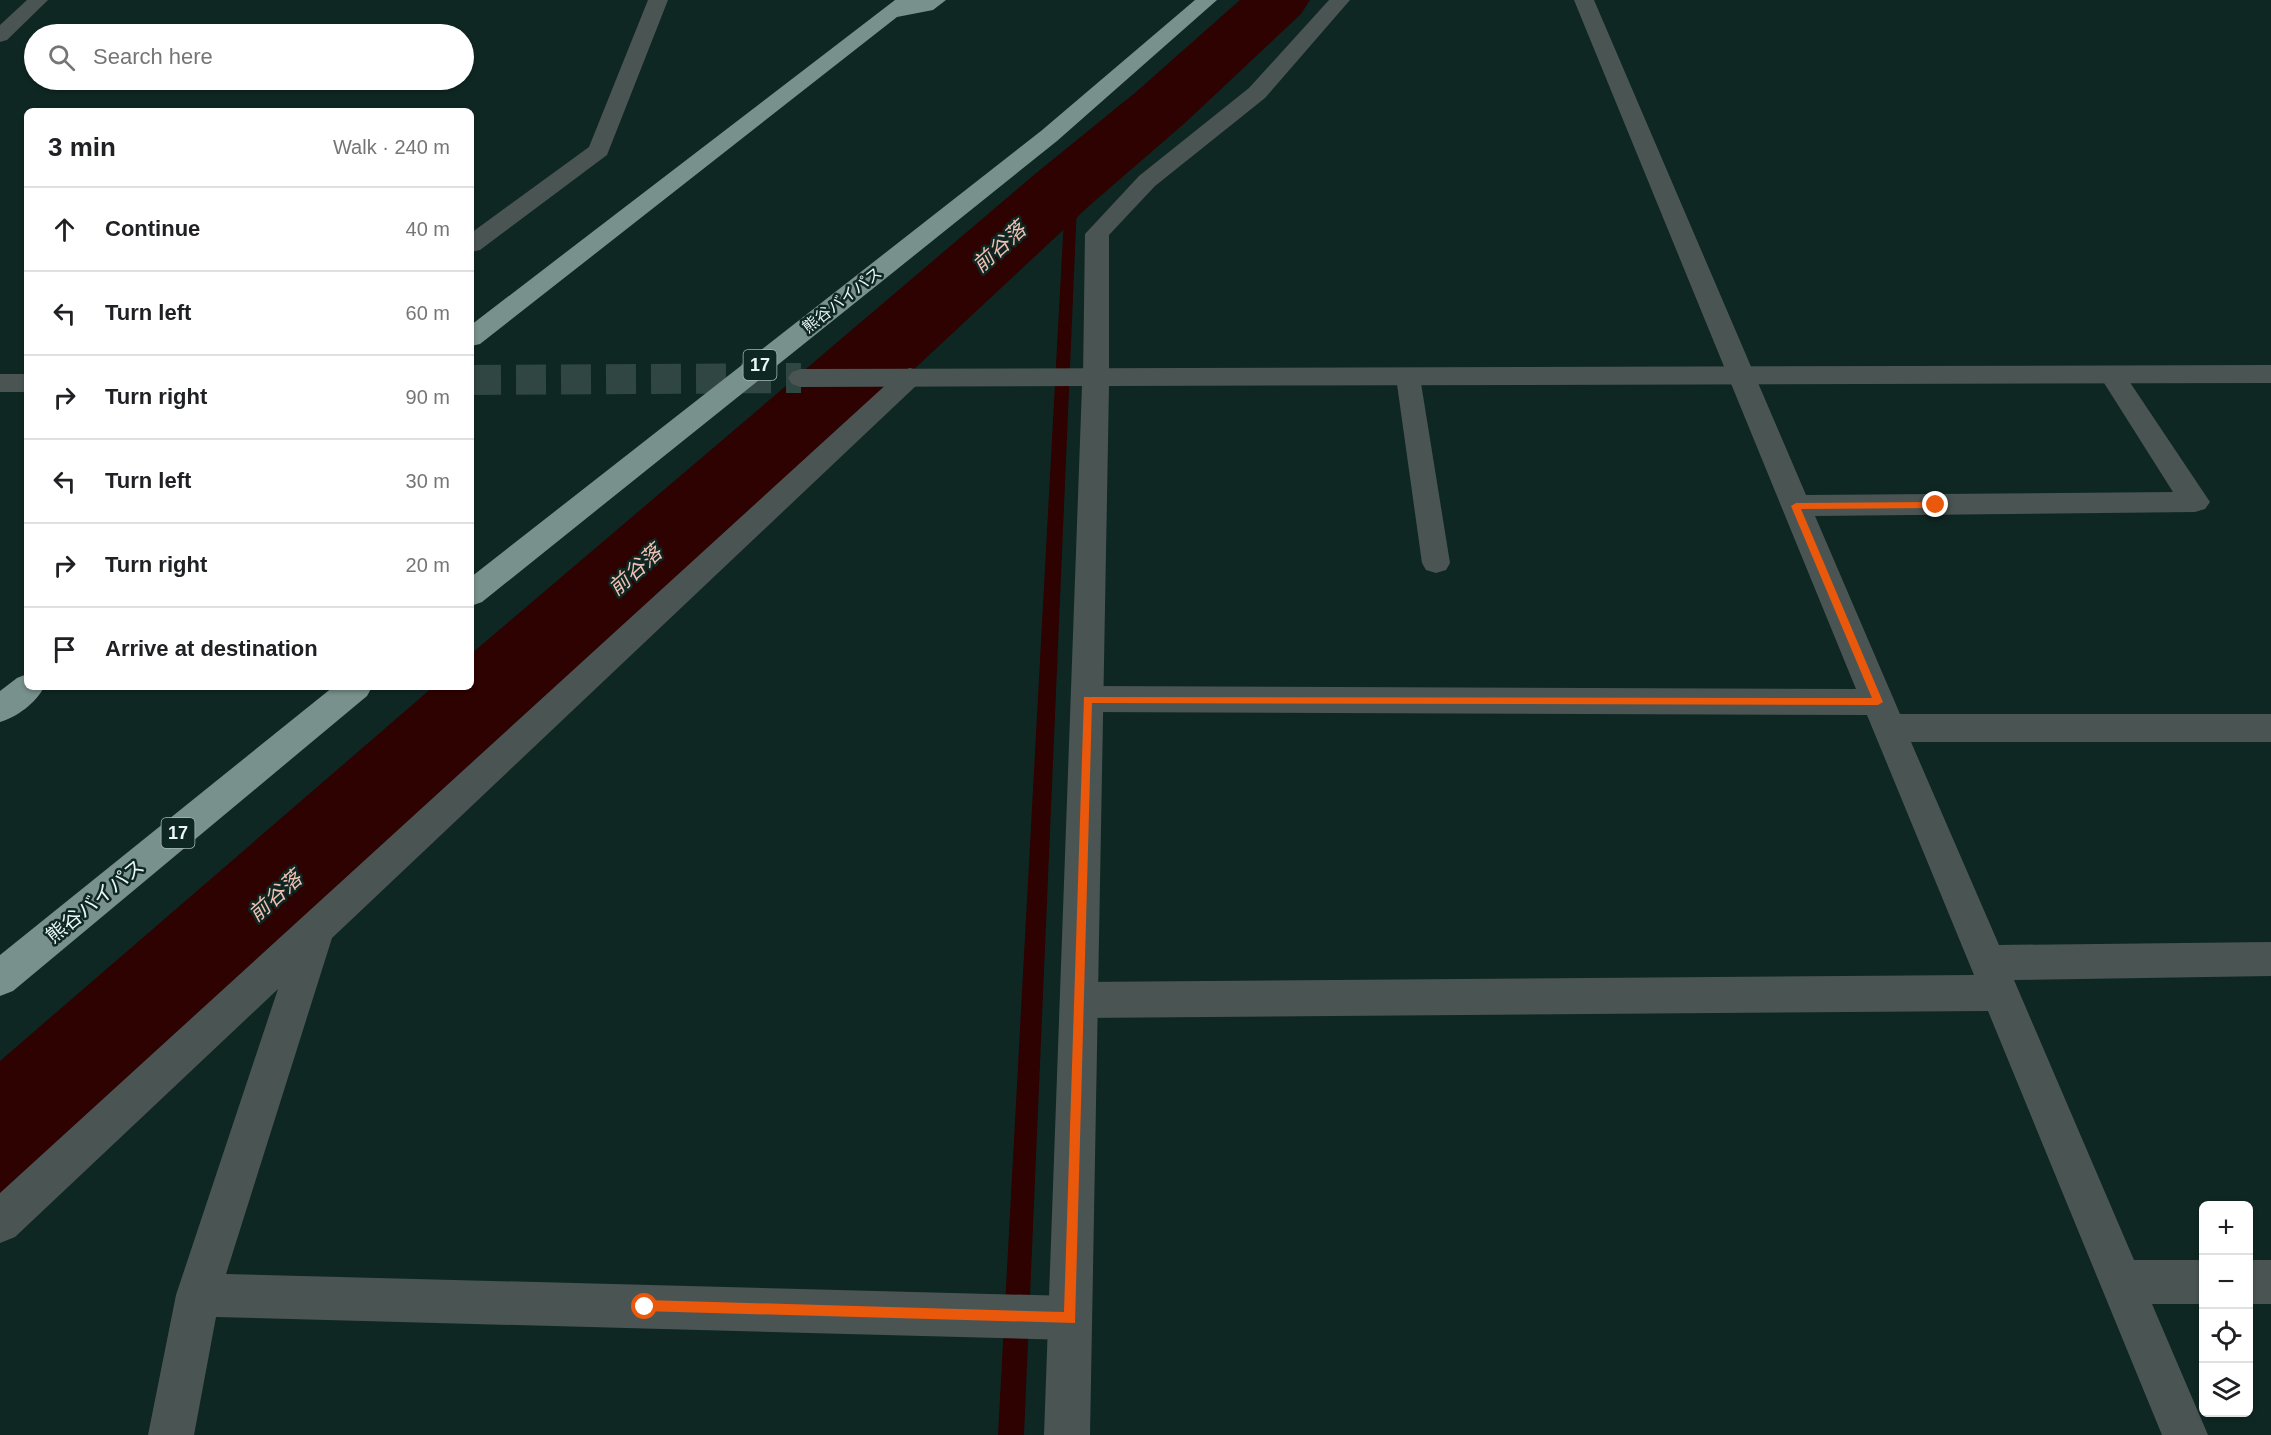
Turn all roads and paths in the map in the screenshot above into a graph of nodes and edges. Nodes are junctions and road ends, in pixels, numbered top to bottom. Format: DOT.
graph roads {
  1 [pos="38,0"];
  2 [pos="658,0"];
  3 [pos="936,0"];
  4 [pos="1208,0"];
  5 [pos="1340,0"];
  6 [pos="1584,0"];
  7 [pos="898,7"];
  8 [pos="0,36"];
  9 [pos="474,243"];
  10 [pos="474,336"];
  11 [pos="2271,374"];
  12 [pos="2112,375"];
  13 [pos="1742,376"];
  14 [pos="908,377"];
  15 [pos="1408,377"];
  16 [pos="801,378"];
  17 [pos="1094,378"];
  18 [pos="0,383"];
  19 [pos="24,383"];
  20 [pos="1796,506"];
  21 [pos="1436,563"];
  22 [pos="474,592"];
  23 [pos="24,690"];
  24 [pos="352,690"];
  25 [pos="1087,699"];
  26 [pos="0,709"];
  27 [pos="1883,715"];
  28 [pos="2271,728"];
  29 [pos="318,926"];
  30 [pos="2271,959"];
  31 [pos="0,978"];
  32 [pos="1994,978"];
  33 [pos="1079,1000"];
  34 [pos="0,1222"];
  35 [pos="2271,1281"];
  36 [pos="2121,1282"];
  37 [pos="2199,1282"];
  38 [pos="2253,1282"];
  39 [pos="198,1295"];
  40 [pos="1070,1318"];
  41 [pos="171,1435"];
  42 [pos="1067,1435"];
  43 [pos="2185,1435"];
  1 -- 8 [label="street"];
  2 -- 9 [label="street"];
  3 -- 7 [label="highway"];
  4 -- 22 [label="highway, 熊谷バイパス / 17"];
  5 -- 17 [label="street"];
  6 -- 13 [label="street"];
  7 -- 10 [label="highway"];
  11 -- 12 [label="street"];
  12 -- 13 [label="street"];
  12 -- 20 [label="street"];
  13 -- 15 [label="street"];
  13 -- 20 [label="street"];
  14 -- 16 [label="street"];
  14 -- 17 [label="street"];
  14 -- 29 [label="street"];
  15 -- 17 [label="street"];
  15 -- 21 [label="lane"];
  17 -- 25 [label="street"];
  18 -- 19 [label="street"];
  20 -- 27 [label="street"];
  23 -- 26 [label="highway"];
  24 -- 31 [label="highway, 熊谷バイパス / 17"];
  25 -- 27 [label="street"];
  25 -- 33 [label="street"];
  27 -- 28 [label="street"];
  27 -- 32 [label="street"];
  29 -- 34 [label="street"];
  29 -- 39 [label="street"];
  30 -- 32 [label="street"];
  32 -- 33 [label="street"];
  32 -- 36 [label="street"];
  33 -- 40 [label="street"];
  35 -- 38 [label="street"];
  36 -- 37 [label="street"];
  36 -- 43 [label="street"];
  39 -- 40 [label="street"];
  39 -- 41 [label="street"];
  40 -- 42 [label="street"];
}
